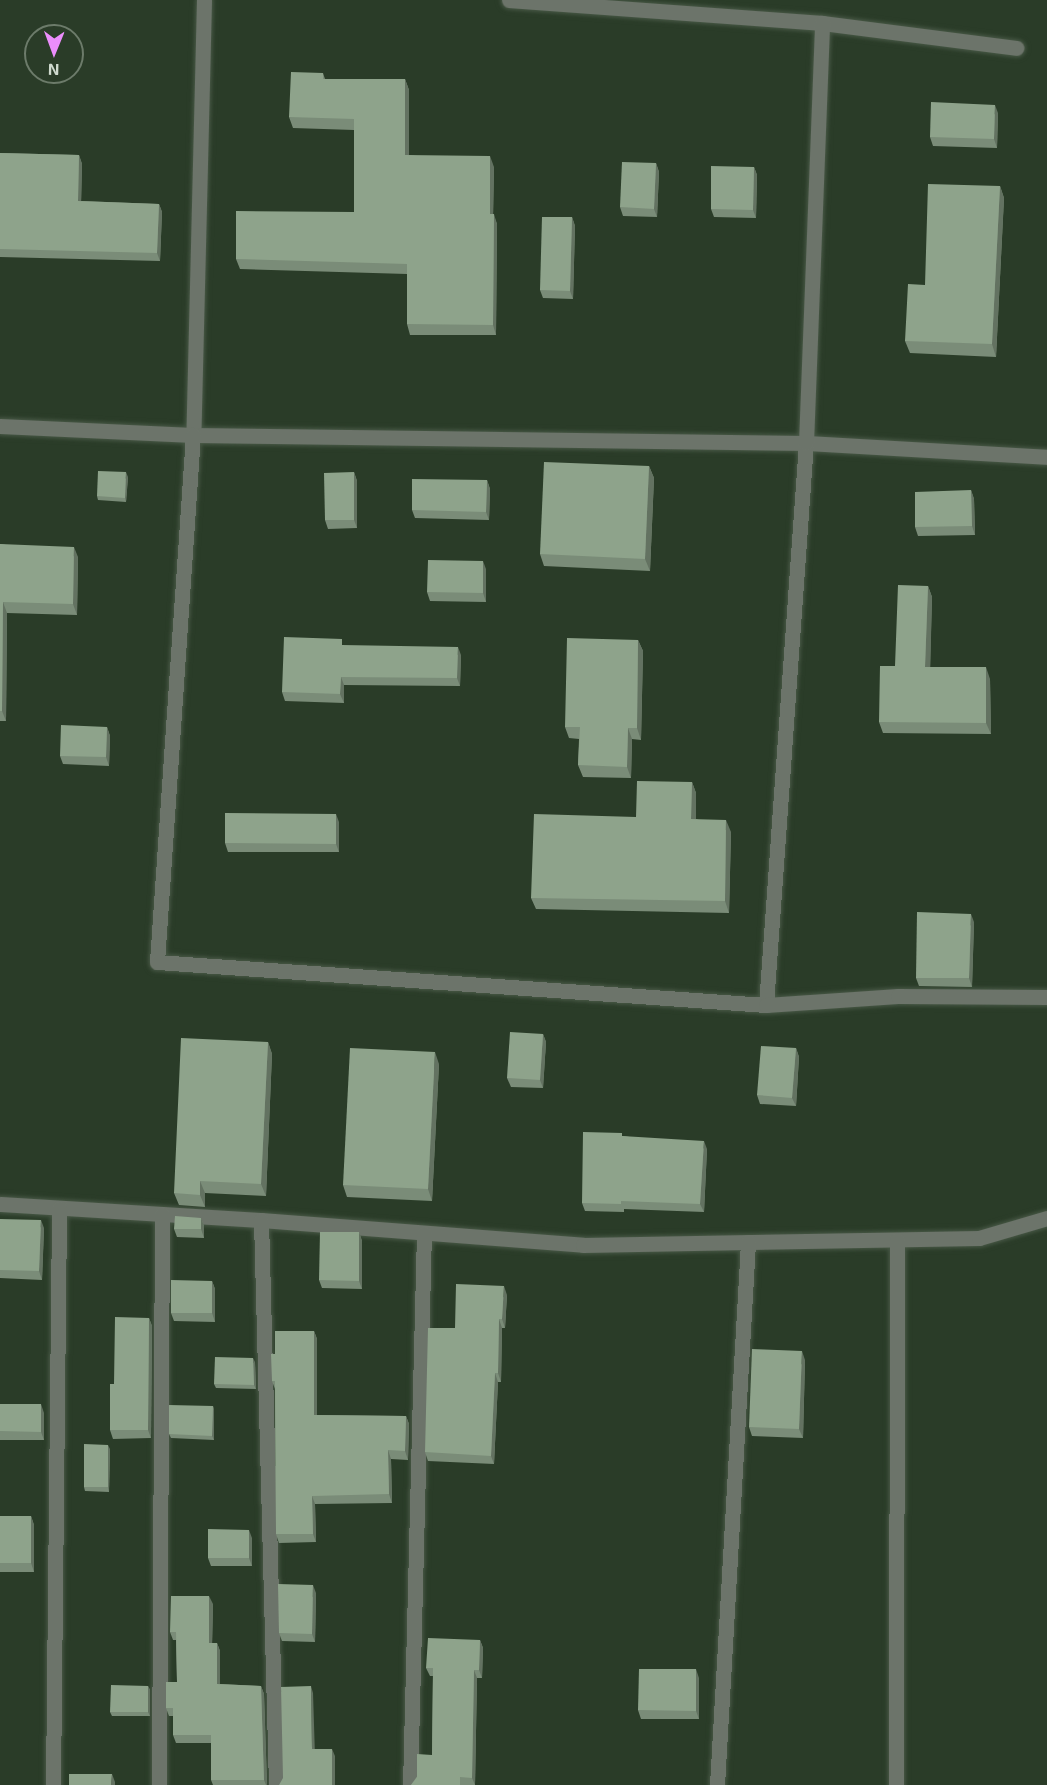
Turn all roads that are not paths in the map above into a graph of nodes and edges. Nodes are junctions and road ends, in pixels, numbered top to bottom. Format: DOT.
graph roads {
  1 [pos="204,0"];
  2 [pos="509,0"];
  3 [pos="822,23"];
  4 [pos="1016,48"];
  5 [pos="0,426"];
  6 [pos="194,435"];
  7 [pos="806,443"];
  8 [pos="1047,457"];
  9 [pos="1047,997"];
  10 [pos="766,1005"];
  11 [pos="0,1204"];
  12 [pos="59,1208"];
  13 [pos="162,1214"];
  14 [pos="1047,1218"];
  15 [pos="261,1220"];
  16 [pos="424,1233"];
  17 [pos="897,1240"];
  18 [pos="748,1242"];
  19 [pos="53,1785"];
  20 [pos="159,1785"];
  21 [pos="276,1785"];
  22 [pos="410,1785"];
  23 [pos="717,1785"];
  24 [pos="896,1785"];
  1 -- 6 [label="street"];
  2 -- 3 [label="street"];
  3 -- 4 [label="street"];
  3 -- 7 [label="street"];
  5 -- 6 [label="street"];
  6 -- 7 [label="street"];
  6 -- 10 [label="street"];
  7 -- 8 [label="street"];
  7 -- 10 [label="street"];
  9 -- 10 [label="street"];
  11 -- 12 [label="street"];
  12 -- 13 [label="street"];
  12 -- 19 [label="street"];
  13 -- 15 [label="street"];
  13 -- 20 [label="street"];
  14 -- 17 [label="street"];
  15 -- 16 [label="street"];
  15 -- 21 [label="street"];
  16 -- 18 [label="street"];
  16 -- 22 [label="street"];
  17 -- 18 [label="street"];
  17 -- 24 [label="street"];
  18 -- 23 [label="street"];
}
